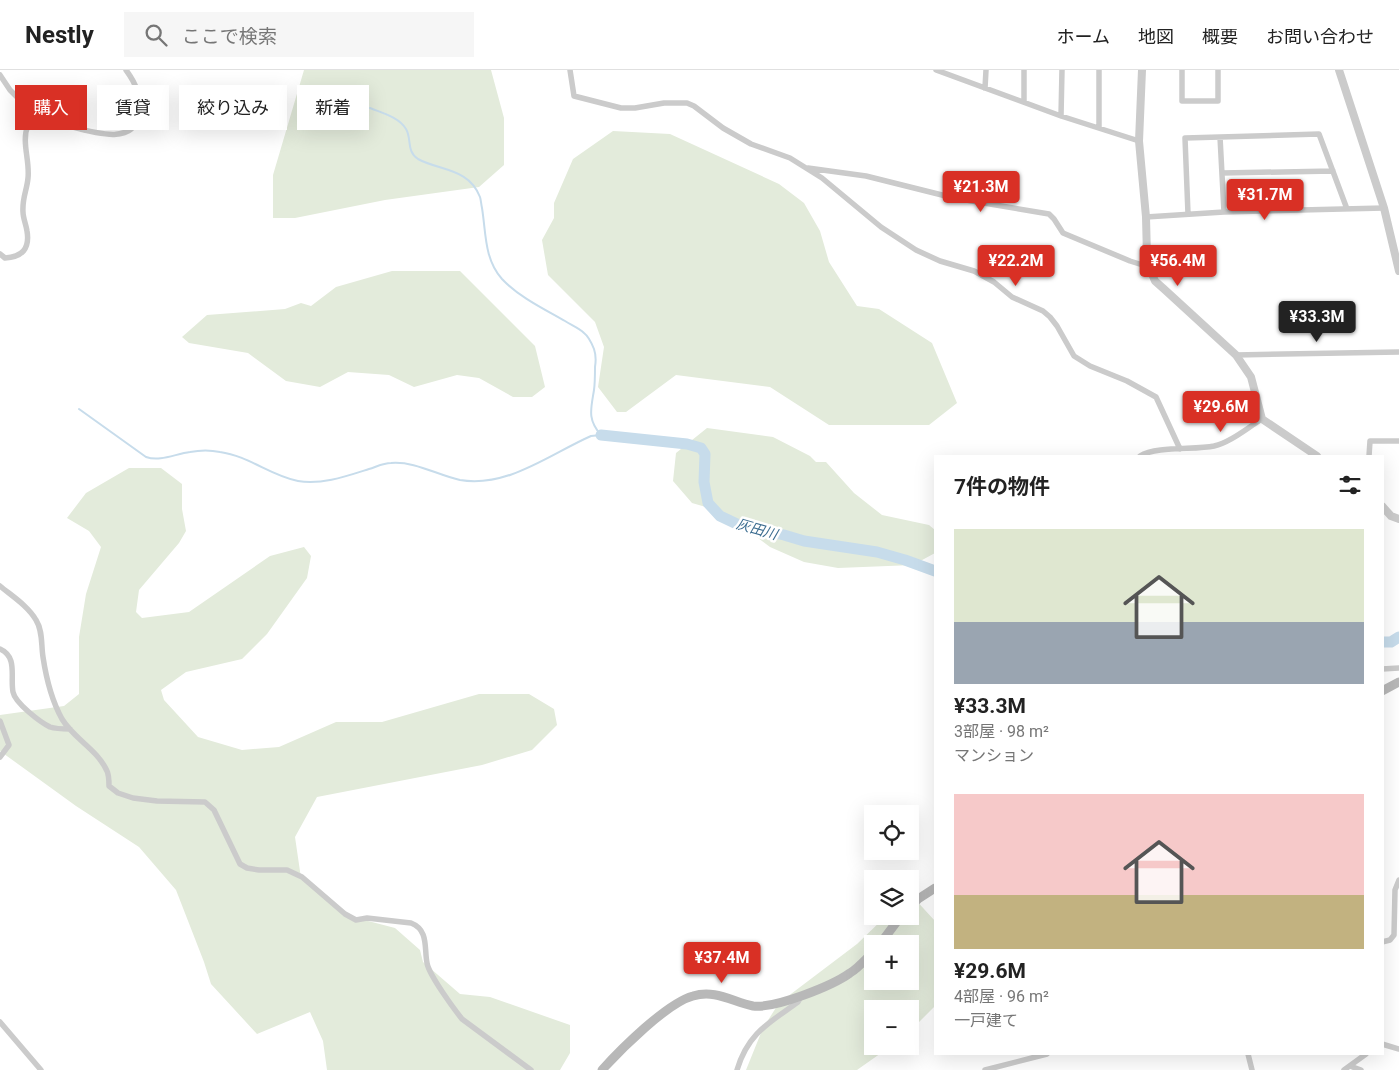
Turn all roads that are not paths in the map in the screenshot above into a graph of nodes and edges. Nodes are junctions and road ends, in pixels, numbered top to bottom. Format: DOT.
graph roads {
  1 [pos="126,70"];
  2 [pos="570,70"];
  3 [pos="936,70"];
  4 [pos="986,70"];
  5 [pos="1024,70"];
  6 [pos="1062,70"];
  7 [pos="1099,70"];
  8 [pos="1142,70"];
  9 [pos="1182,70"];
  10 [pos="1218,70"];
  11 [pos="948,72"];
  12 [pos="1341,72"];
  13 [pos="0,74"];
  14 [pos="985,88"];
  15 [pos="15,95"];
  16 [pos="1024,102"];
  17 [pos="1062,116"];
  18 [pos="1099,127"];
  19 [pos="26,130"];
  20 [pos="82,130"];
  21 [pos="1220,137"];
  22 [pos="1140,141"];
  23 [pos="804,167"];
  24 [pos="1333,172"];
  25 [pos="1222,173"];
  26 [pos="1384,208"];
  27 [pos="1347,209"];
  28 [pos="1224,212"];
  29 [pos="1188,214"];
  30 [pos="1146,216"];
  31 [pos="0,254"];
  32 [pos="1149,267"];
  33 [pos="1399,272"];
  34 [pos="1399,352"];
  35 [pos="1236,355"];
  36 [pos="1262,419"];
  37 [pos="1399,442"];
  38 [pos="1180,449"];
  39 [pos="1142,455"];
  40 [pos="1316,455"];
  41 [pos="1369,455"];
  42 [pos="1384,508"];
  43 [pos="1399,519"];
  44 [pos="0,586"];
  45 [pos="0,649"];
  46 [pos="1399,668"];
  47 [pos="1384,669"];
  48 [pos="1399,682"];
  49 [pos="1384,690"];
  50 [pos="0,721"];
  51 [pos="70,730"];
  52 [pos="0,757"];
  53 [pos="1399,880"];
  54 [pos="934,889"];
  55 [pos="919,898"];
  56 [pos="1384,942"];
  57 [pos="864,960"];
  58 [pos="802,995"];
  59 [pos="0,1022"];
  60 [pos="1384,1045"];
  61 [pos="1399,1049"];
  62 [pos="1044,1055"];
  63 [pos="1248,1055"];
  64 [pos="1365,1055"];
  65 [pos="1350,1066"];
  66 [pos="41,1070"];
  67 [pos="531,1070"];
  68 [pos="602,1070"];
  69 [pos="737,1070"];
  70 [pos="985,1070"];
  71 [pos="1252,1070"];
  72 [pos="1344,1070"];
  73 [pos="1361,1070"];
  1 -- 20 [label="street"];
  2 -- 23 [label="street"];
  3 -- 11 [label="street"];
  4 -- 14 [label="street"];
  5 -- 16 [label="street"];
  6 -- 17 [label="street"];
  7 -- 18 [label="street"];
  8 -- 22 [label="street"];
  9 -- 10 [label="street"];
  11 -- 14 [label="street"];
  12 -- 26 [label="street"];
  13 -- 15 [label="street"];
  14 -- 16 [label="street"];
  16 -- 17 [label="street"];
  17 -- 18 [label="street"];
  18 -- 22 [label="street"];
  19 -- 31 [label="street"];
  21 -- 24 [label="street"];
  21 -- 25 [label="street"];
  21 -- 29 [label="street"];
  22 -- 30 [label="street"];
  23 -- 32 [label="street"];
  23 -- 38 [label="street"];
  24 -- 25 [label="street"];
  24 -- 27 [label="street"];
  25 -- 28 [label="street"];
  26 -- 27 [label="street"];
  26 -- 33 [label="street"];
  27 -- 28 [label="street"];
  28 -- 29 [label="street"];
  29 -- 30 [label="street"];
  30 -- 32 [label="street"];
  32 -- 35 [label="street"];
  34 -- 35 [label="street"];
  35 -- 36 [label="street"];
  36 -- 38 [label="street"];
  36 -- 40 [label="street"];
  37 -- 41 [label="street"];
  38 -- 39 [label="street"];
  42 -- 43 [label="street"];
  44 -- 51 [label="street"];
  45 -- 51 [label="street"];
  46 -- 47 [label="street"];
  48 -- 49 [label="main road"];
  50 -- 52 [label="street"];
  51 -- 67 [label="street"];
  53 -- 56 [label="street"];
  54 -- 55 [label="main road"];
  57 -- 58 [label="main road"];
  58 -- 68 [label="main road"];
  58 -- 69 [label="street"];
  59 -- 66 [label="street"];
  60 -- 61 [label="street"];
  62 -- 70 [label="street"];
  63 -- 71 [label="street"];
  64 -- 65 [label="street"];
  65 -- 72 [label="street"];
  65 -- 73 [label="street"];
}
